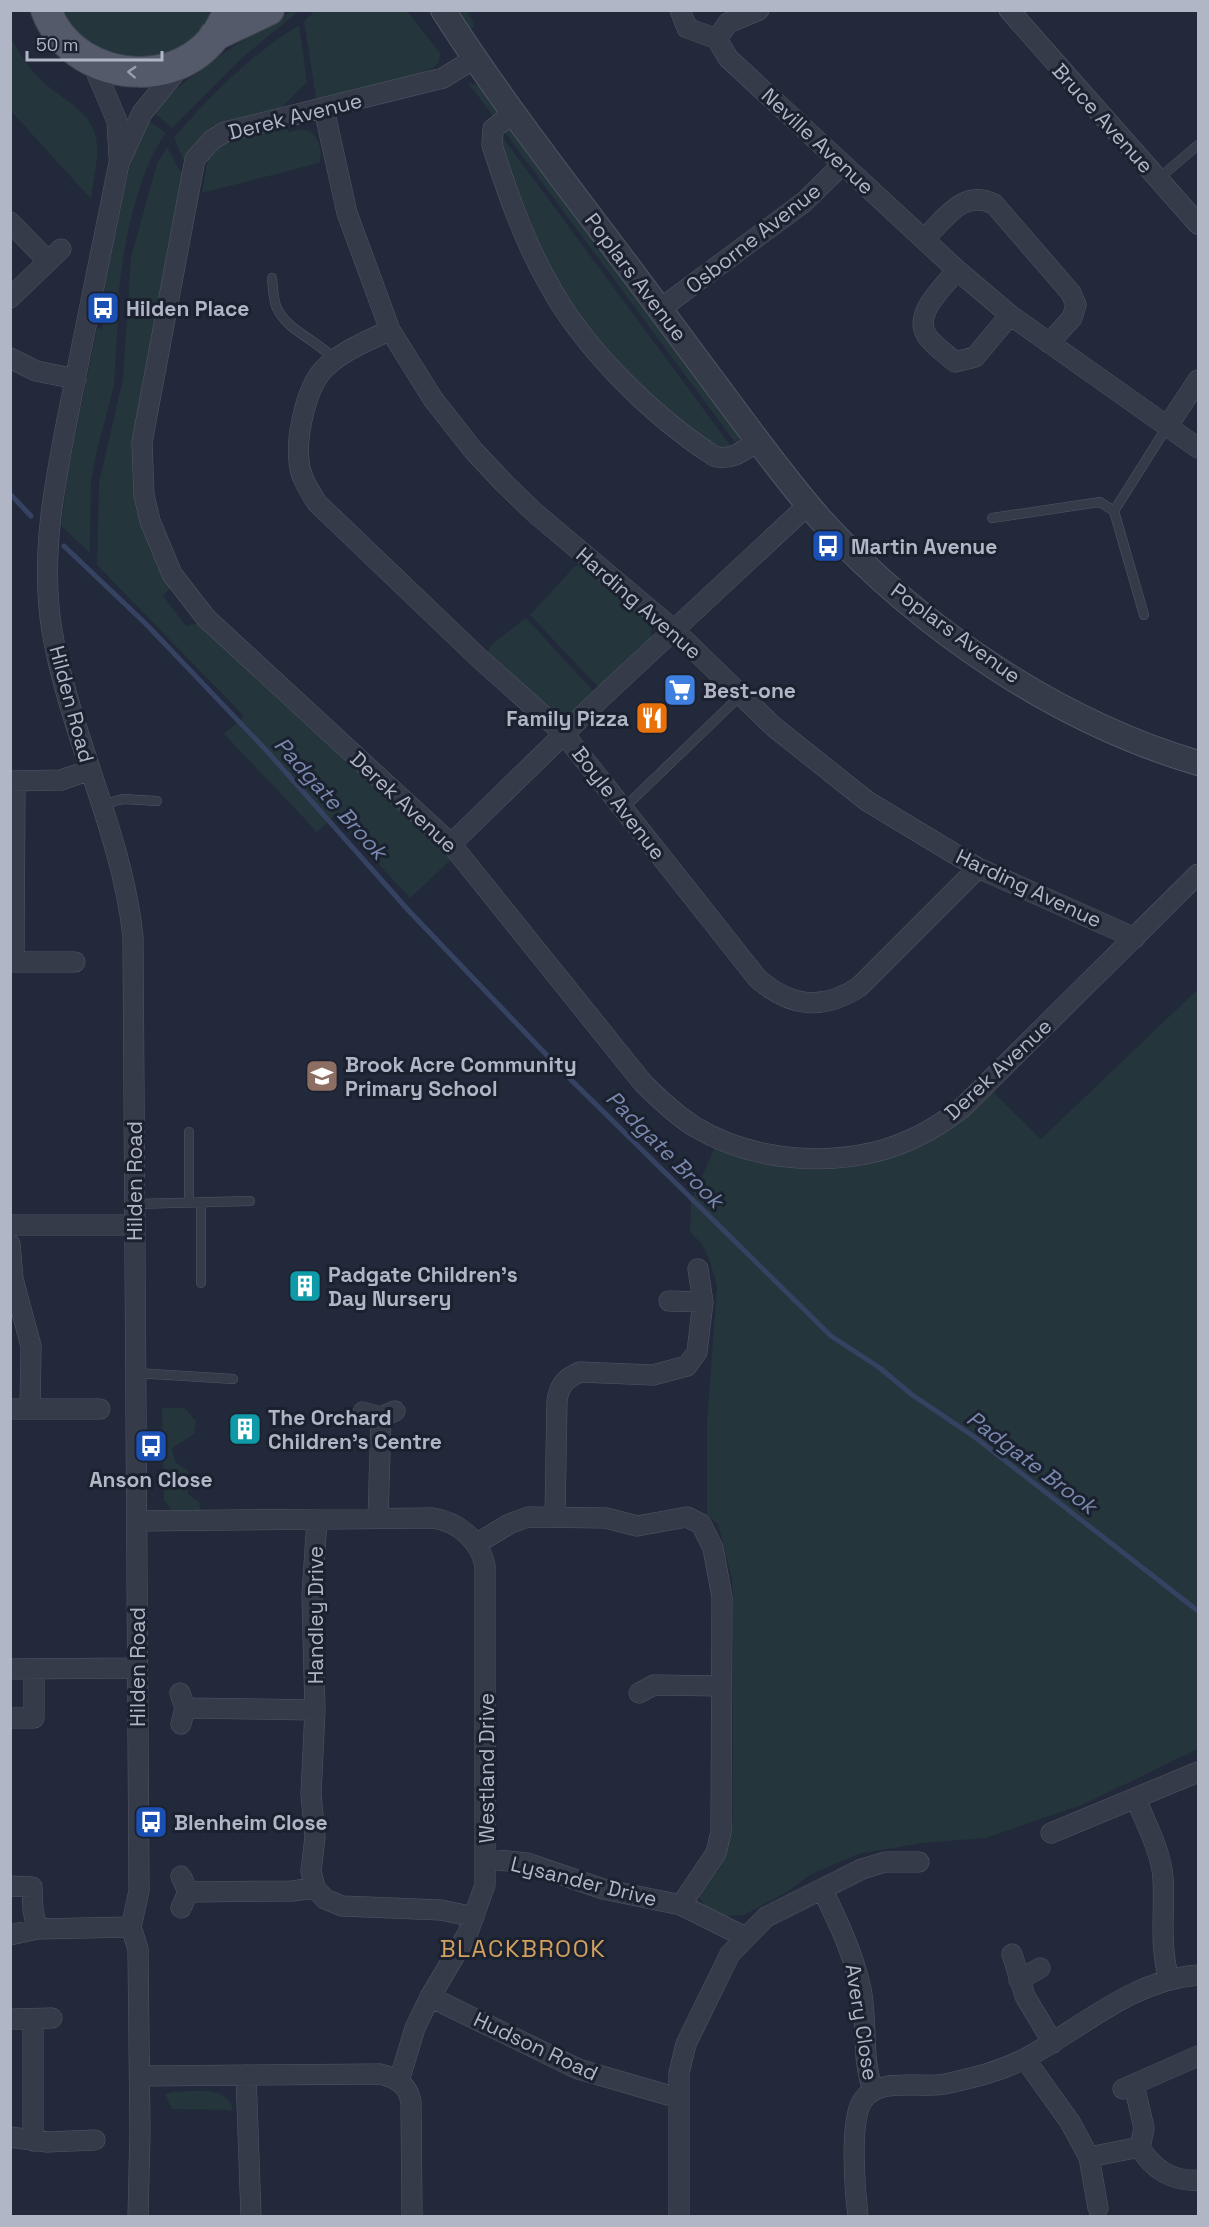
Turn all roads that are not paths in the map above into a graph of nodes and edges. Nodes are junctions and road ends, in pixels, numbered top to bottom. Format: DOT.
graph roads {
  1 [pos="46,10"];
  2 [pos="269,10"];
  3 [pos="443,10"];
  4 [pos="680,10"];
  5 [pos="759,10"];
  6 [pos="1009,10"];
  7 [pos="221,23"];
  8 [pos="717,39"];
  9 [pos="188,58"];
  10 [pos="474,59"];
  11 [pos="92,62"];
  12 [pos="324,109"];
  13 [pos="514,112"];
  14 [pos="1198,145"];
  15 [pos="119,163"];
  16 [pos="843,164"];
  17 [pos="1158,179"];
  18 [pos="10,222"];
  19 [pos="1198,224"];
  20 [pos="924,239"];
  21 [pos="957,270"];
  22 [pos="272,278"];
  23 [pos="10,298"];
  24 [pos="660,309"];
  25 [pos="1010,315"];
  26 [pos="390,330"];
  27 [pos="1049,343"];
  28 [pos="10,357"];
  29 [pos="336,360"];
  30 [pos="76,380"];
  31 [pos="1198,380"];
  32 [pos="1167,427"];
  33 [pos="758,441"];
  34 [pos="1198,448"];
  35 [pos="808,505"];
  36 [pos="1114,511"];
  37 [pos="992,518"];
  38 [pos="1144,615"];
  39 [pos="674,630"];
  40 [pos="741,695"];
  41 [pos="564,734"];
  42 [pos="1198,763"];
  43 [pos="90,770"];
  44 [pos="13,781"];
  45 [pos="157,801"];
  46 [pos="101,805"];
  47 [pos="624,808"];
  48 [pos="451,844"];
  49 [pos="978,868"];
  50 [pos="1198,874"];
  51 [pos="1135,938"];
  52 [pos="75,962"];
  53 [pos="189,1132"];
  54 [pos="250,1201"];
  55 [pos="189,1203"];
  56 [pos="201,1203"];
  57 [pos="135,1204"];
  58 [pos="10,1225"];
  59 [pos="135,1225"];
  60 [pos="10,1244"];
  61 [pos="698,1269"];
  62 [pos="201,1283"];
  63 [pos="669,1301"];
  64 [pos="704,1302"];
  65 [pos="15,1308"];
  66 [pos="136,1373"];
  67 [pos="233,1379"];
  68 [pos="20,1409"];
  69 [pos="100,1409"];
  70 [pos="380,1413"];
  71 [pos="555,1517"];
  72 [pos="378,1519"];
  73 [pos="317,1520"];
  74 [pos="137,1521"];
  75 [pos="476,1544"];
  76 [pos="137,1668"];
  77 [pos="10,1669"];
  78 [pos="34,1669"];
  79 [pos="721,1686"];
  80 [pos="637,1696"];
  81 [pos="182,1708"];
  82 [pos="315,1710"];
  83 [pos="10,1718"];
  84 [pos="1198,1772"];
  85 [pos="1136,1799"];
  86 [pos="1051,1833"];
  87 [pos="487,1859"];
  88 [pos="919,1862"];
  89 [pos="10,1886"];
  90 [pos="315,1888"];
  91 [pos="822,1889"];
  92 [pos="183,1892"];
  93 [pos="681,1905"];
  94 [pos="474,1917"];
  95 [pos="131,1927"];
  96 [pos="37,1929"];
  97 [pos="10,1935"];
  98 [pos="745,1937"];
  99 [pos="1012,1954"];
  100 [pos="1040,1968"];
  101 [pos="1198,1975"];
  102 [pos="1019,1980"];
  103 [pos="1169,1980"];
  104 [pos="430,1997"];
  105 [pos="12,2019"];
  106 [pos="1053,2043"];
  107 [pos="1198,2056"];
  108 [pos="1025,2059"];
  109 [pos="246,2075"];
  110 [pos="140,2076"];
  111 [pos="399,2081"];
  112 [pos="873,2090"];
  113 [pos="678,2098"];
  114 [pos="10,2137"];
  115 [pos="95,2140"];
  116 [pos="33,2141"];
  117 [pos="1140,2147"];
  118 [pos="1089,2157"];
  119 [pos="1198,2180"];
  120 [pos="1098,2208"];
  121 [pos="138,2217"];
  122 [pos="251,2217"];
  123 [pos="412,2217"];
  124 [pos="679,2217"];
  125 [pos="858,2217"];
  1 -- 11 [label="main road"];
  2 -- 7 [label="main road"];
  3 -- 10 [label="street, Poplars Avenue"];
  4 -- 8 [label="street"];
  5 -- 8 [label="street"];
  6 -- 17 [label="street, Bruce Avenue"];
  7 -- 9 [label="main road"];
  8 -- 16 [label="street, Neville Avenue"];
  9 -- 11 [label="main road, one-way"];
  9 -- 15 [label="street, Hilden Road"];
  10 -- 12 [label="street, Derek Avenue"];
  10 -- 13 [label="street, Poplars Avenue"];
  11 -- 15 [label="street, Hilden Road"];
  12 -- 26 [label="street, Harding Avenue"];
  12 -- 48 [label="street, Derek Avenue"];
  13 -- 24 [label="street, Poplars Avenue"];
  13 -- 33 [label="street"];
  14 -- 17 [label="lane"];
  15 -- 30 [label="street, Hilden Road"];
  16 -- 20 [label="street, Neville Avenue"];
  16 -- 24 [label="street, Osborne Avenue"];
  17 -- 19 [label="street, Bruce Avenue"];
  18 -- 23 [label="street"];
  20 -- 21 [label="street, Neville Avenue"];
  20 -- 27 [label="street"];
  21 -- 25 [label="street, Neville Avenue"];
  21 -- 25 [label="street"];
  22 -- 29 [label="lane"];
  24 -- 33 [label="street, Poplars Avenue"];
  25 -- 27 [label="street, Neville Avenue"];
  26 -- 29 [label="street, Boyle Avenue"];
  26 -- 39 [label="street, Harding Avenue"];
  27 -- 32 [label="street, Neville Avenue"];
  28 -- 30 [label="street"];
  29 -- 41 [label="street, Boyle Avenue"];
  30 -- 43 [label="street, Hilden Road"];
  31 -- 32 [label="street"];
  32 -- 34 [label="street, Neville Avenue"];
  32 -- 36 [label="lane"];
  33 -- 35 [label="street, Poplars Avenue"];
  35 -- 39 [label="street"];
  35 -- 42 [label="street, Poplars Avenue"];
  36 -- 37 [label="lane"];
  36 -- 38 [label="lane"];
  39 -- 40 [label="street, Harding Avenue"];
  39 -- 41 [label="street"];
  40 -- 47 [label="lane"];
  40 -- 49 [label="street, Harding Avenue"];
  41 -- 47 [label="street, Boyle Avenue"];
  41 -- 48 [label="street"];
  43 -- 44 [label="street"];
  43 -- 46 [label="street, Hilden Road"];
  44 -- 52 [label="street"];
  45 -- 46 [label="lane"];
  46 -- 57 [label="street, Hilden Road"];
  47 -- 49 [label="street, Boyle Avenue"];
  48 -- 51 [label="street, Derek Avenue"];
  49 -- 51 [label="street, Harding Avenue"];
  50 -- 51 [label="street, Derek Avenue"];
  53 -- 55 [label="lane"];
  54 -- 56 [label="lane"];
  55 -- 56 [label="lane"];
  55 -- 57 [label="lane"];
  56 -- 62 [label="lane"];
  57 -- 59 [label="street, Hilden Road"];
  58 -- 59 [label="street"];
  59 -- 66 [label="street, Hilden Road"];
  60 -- 65 [label="street"];
  61 -- 64 [label="street"];
  63 -- 64 [label="street"];
  64 -- 71 [label="street"];
  65 -- 68 [label="street"];
  66 -- 67 [label="lane"];
  66 -- 74 [label="street, Hilden Road"];
  68 -- 69 [label="street"];
  70 -- 72 [label="street"];
  71 -- 75 [label="street, Lysander Drive"];
  71 -- 79 [label="street, Lysander Drive"];
  72 -- 73 [label="street"];
  72 -- 75 [label="street"];
  73 -- 74 [label="street"];
  73 -- 82 [label="street, Handley Drive"];
  74 -- 76 [label="street, Hilden Road"];
  75 -- 87 [label="street, Westland Drive"];
  76 -- 78 [label="street"];
  76 -- 95 [label="street, Hilden Road"];
  77 -- 78 [label="street"];
  78 -- 83 [label="street"];
  79 -- 80 [label="street"];
  79 -- 93 [label="street, Lysander Drive"];
  81 -- 82 [label="street, Handley Drive"];
  82 -- 90 [label="street, Handley Drive"];
  84 -- 85 [label="street"];
  85 -- 86 [label="street"];
  85 -- 103 [label="street"];
  87 -- 93 [label="street, Lysander Drive"];
  87 -- 94 [label="street, Westland Drive"];
  88 -- 91 [label="street"];
  89 -- 96 [label="street"];
  90 -- 92 [label="street"];
  90 -- 94 [label="street"];
  91 -- 98 [label="street"];
  91 -- 112 [label="street, Avery Close"];
  93 -- 98 [label="street, Lysander Drive"];
  94 -- 104 [label="street, Westland Drive"];
  95 -- 96 [label="street"];
  95 -- 110 [label="street, Hilden Road"];
  96 -- 97 [label="street"];
  98 -- 113 [label="street"];
  99 -- 102 [label="street"];
  100 -- 102 [label="street"];
  101 -- 103 [label="street, Avery Close"];
  102 -- 106 [label="street"];
  103 -- 106 [label="street, Avery Close"];
  104 -- 111 [label="street, Westland Drive"];
  104 -- 113 [label="street, Hudson Road"];
  105 -- 116 [label="street"];
  106 -- 108 [label="street, Avery Close"];
  107 -- 117 [label="street"];
  108 -- 112 [label="street, Avery Close"];
  108 -- 118 [label="street"];
  109 -- 110 [label="street"];
  109 -- 111 [label="street"];
  109 -- 122 [label="street"];
  110 -- 121 [label="street, Hilden Road"];
  111 -- 123 [label="street"];
  112 -- 125 [label="street, Avery Close"];
  113 -- 124 [label="street"];
  114 -- 116 [label="street"];
  115 -- 116 [label="street"];
  117 -- 118 [label="street"];
  117 -- 119 [label="street"];
  118 -- 120 [label="street"];
}
